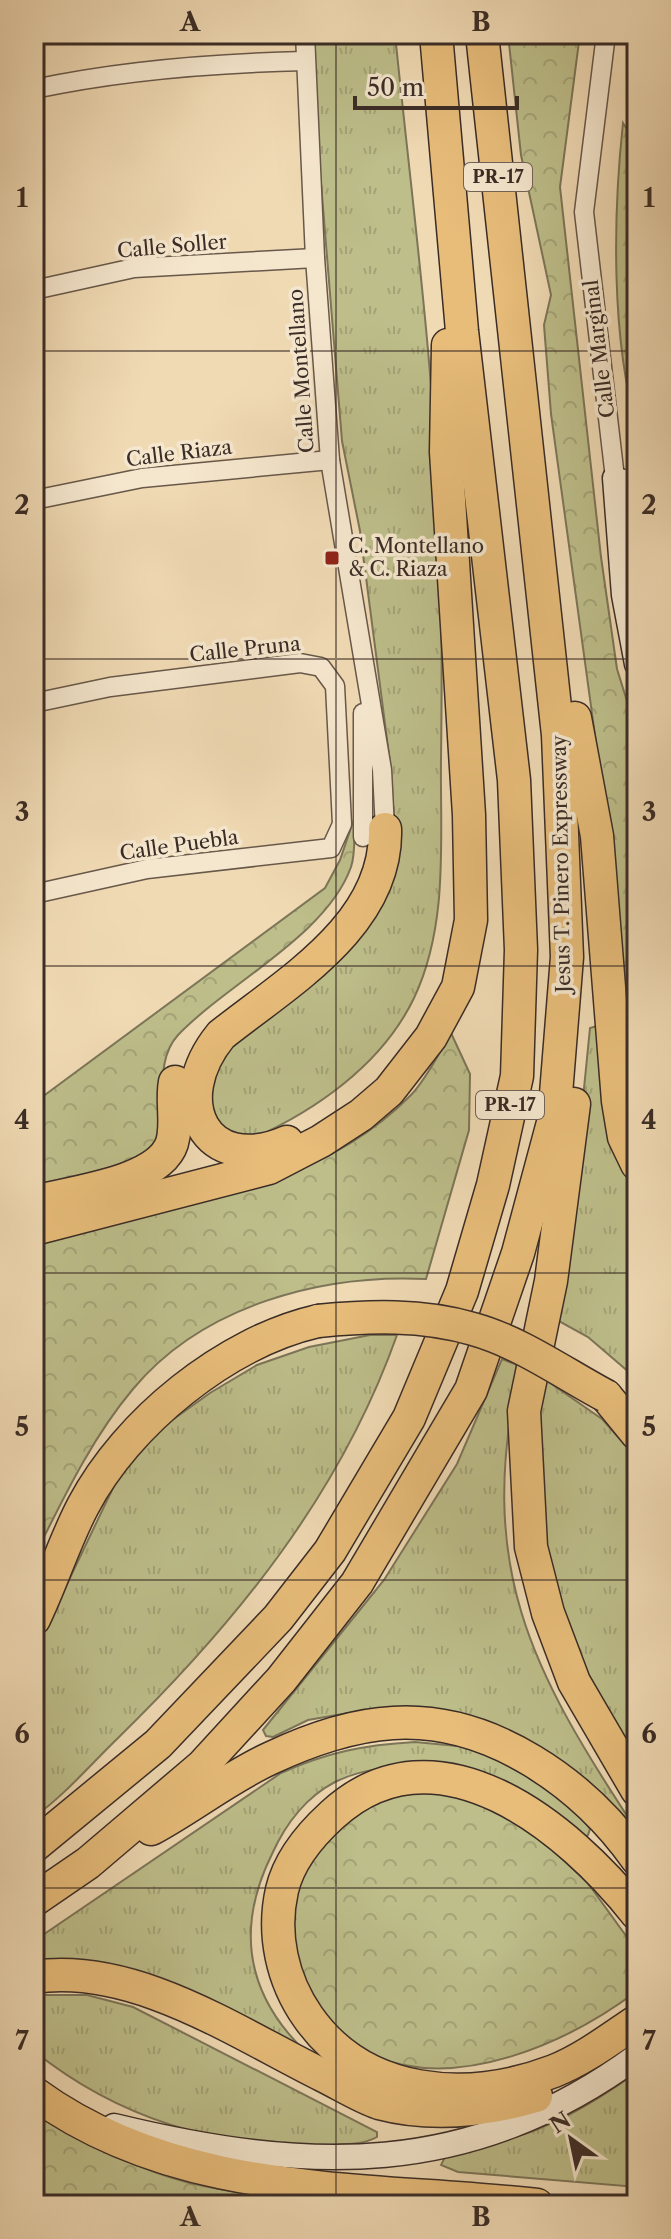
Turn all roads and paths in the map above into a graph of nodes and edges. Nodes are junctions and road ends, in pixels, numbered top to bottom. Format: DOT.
graph roads {
  1 [pos="305,34"];
  2 [pos="436,34"];
  3 [pos="482,34"];
  4 [pos="606,34"];
  5 [pos="305,61"];
  6 [pos="34,89"];
  7 [pos="451,205"];
  8 [pos="315,258"];
  9 [pos="34,290"];
  10 [pos="330,460"];
  11 [pos="626,479"];
  12 [pos="34,500"];
  13 [pos="546,594"];
  14 [pos="637,664"];
  15 [pos="34,703"];
  16 [pos="469,815"];
  17 [pos="374,833"];
  18 [pos="331,848"];
  19 [pos="34,894"];
  20 [pos="567,957"];
  21 [pos="637,1164"];
  22 [pos="34,1202"];
  23 [pos="34,1229"];
  24 [pos="606,1396"];
  25 [pos="637,1417"];
  26 [pos="637,1434"];
  27 [pos="34,1619"];
  28 [pos="637,1790"];
  29 [pos="34,1846"];
  30 [pos="637,1859"];
  31 [pos="88,1863"];
  32 [pos="34,1900"];
  33 [pos="637,1914"];
  34 [pos="34,1977"];
  35 [pos="637,2021"];
  36 [pos="637,2046"];
  37 [pos="637,2056"];
  38 [pos="34,2093"];
  39 [pos="61,2113"];
  40 [pos="537,2205"];
  1 -- 5 [label="street, Calle Montellano"];
  2 -- 7 [label="highway, Jesus T. Pinero Expressway / PR-17"];
  3 -- 13 [label="highway, Jesus T. Pinero Expressway / PR-17"];
  4 -- 11 [label="street, Calle Marginal"];
  5 -- 6 [label="street"];
  5 -- 8 [label="street, Calle Montellano"];
  7 -- 16 [label="highway"];
  7 -- 29 [label="highway, Jesus T. Pinero Expressway / PR-17"];
  8 -- 9 [label="street, Calle Soller"];
  8 -- 10 [label="street, Calle Montellano"];
  10 -- 12 [label="street, Calle Riaza"];
  10 -- 17 [label="street, Calle Montellano"];
  11 -- 14 [label="street, Calle Marginal"];
  13 -- 20 [label="highway, Jesus T. Pinero Expressway / PR-17"];
  13 -- 21 [label="highway"];
  15 -- 18 [label="street, Calle Pruna"];
  16 -- 17 [label="highway"];
  16 -- 23 [label="highway"];
  17 -- 22 [label="highway"];
  18 -- 19 [label="street, Calle Puebla"];
  20 -- 28 [label="highway"];
  20 -- 31 [label="highway, Jesus T. Pinero Expressway / PR-17"];
  24 -- 25 [label="highway"];
  24 -- 26 [label="highway"];
  24 -- 27 [label="highway, bridge"];
  30 -- 31 [label="highway"];
  31 -- 32 [label="highway, Jesus T. Pinero Expressway / PR-17"];
  33 -- 35 [label="highway"];
  34 -- 36 [label="highway"];
  37 -- 39 [label="street"];
  38 -- 39 [label="highway"];
  39 -- 40 [label="highway"];
}
